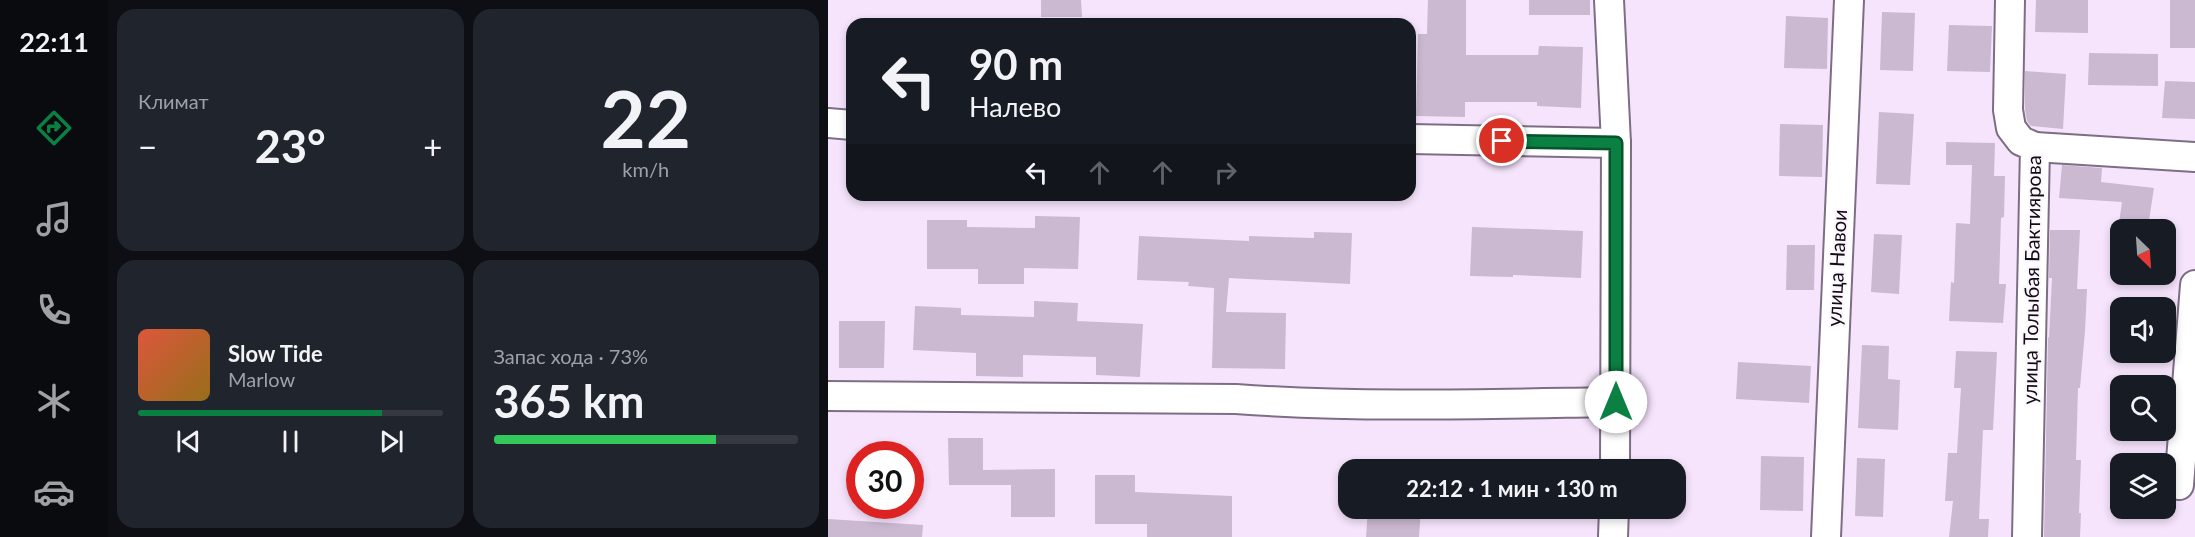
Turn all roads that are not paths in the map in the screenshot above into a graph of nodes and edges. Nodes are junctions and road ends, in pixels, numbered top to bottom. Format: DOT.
graph roads {
  1 [pos="1609,0"];
  2 [pos="1849,0"];
  3 [pos="2010,0"];
  4 [pos="828,123"];
  5 [pos="846,124"];
  6 [pos="1416,139"];
  7 [pos="1616,143"];
  8 [pos="2035,147"];
  9 [pos="2195,157"];
  10 [pos="2195,285"];
  11 [pos="828,396"];
  12 [pos="1616,402"];
  13 [pos="1615,459"];
  14 [pos="2179,485"];
  15 [pos="1614,519"];
  16 [pos="1613,537"];
  17 [pos="1826,537"];
  18 [pos="2027,537"];
  1 -- 7 [label="street"];
  2 -- 17 [label="street, улица Навои"];
  3 -- 8 [label="street, улица Толыбая Бактиярова"];
  4 -- 5 [label="street"];
  6 -- 7 [label="street"];
  7 -- 12 [label="street"];
  8 -- 9 [label="street"];
  8 -- 18 [label="street, улица Толыбая Бактиярова"];
  10 -- 14 [label="street"];
  11 -- 12 [label="street"];
  12 -- 13 [label="street"];
  15 -- 16 [label="street"];
}
